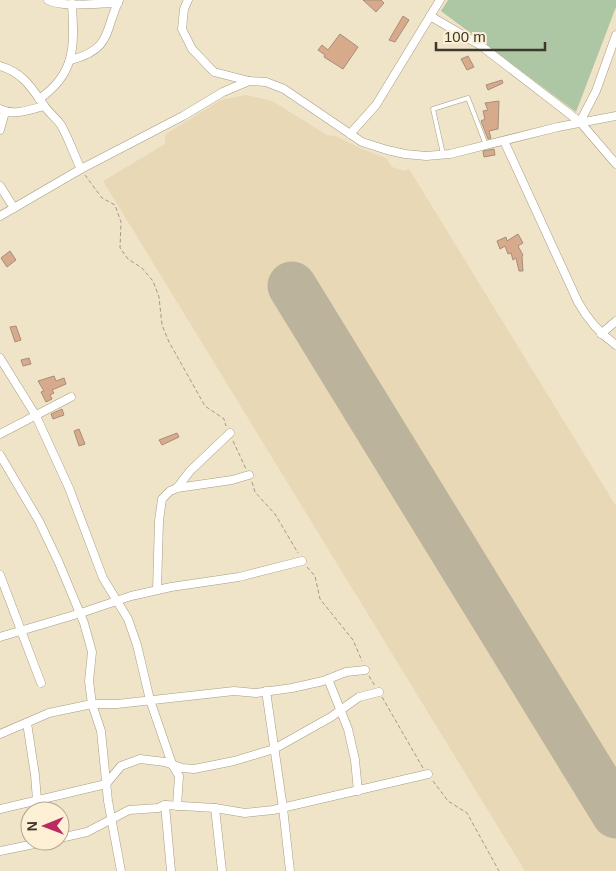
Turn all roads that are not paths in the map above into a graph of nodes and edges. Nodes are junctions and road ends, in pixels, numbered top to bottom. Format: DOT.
graph roads {
  1 [pos="48,0"];
  2 [pos="188,0"];
  3 [pos="440,0"];
  4 [pos="119,1"];
  5 [pos="72,4"];
  6 [pos="430,16"];
  7 [pos="616,35"];
  8 [pos="71,60"];
  9 [pos="0,66"];
  10 [pos="249,81"];
  11 [pos="42,102"];
  12 [pos="3,111"];
  13 [pos="616,116"];
  14 [pos="580,122"];
  15 [pos="0,130"];
  16 [pos="350,134"];
  17 [pos="504,141"];
  18 [pos="486,145"];
  19 [pos="443,154"];
  20 [pos="616,164"];
  21 [pos="80,169"];
  22 [pos="0,186"];
  23 [pos="14,208"];
  24 [pos="0,216"];
  25 [pos="616,321"];
  26 [pos="601,334"];
  27 [pos="616,345"];
  28 [pos="0,358"];
  29 [pos="71,397"];
  30 [pos="36,416"];
  31 [pos="230,433"];
  32 [pos="0,434"];
  33 [pos="0,455"];
  34 [pos="249,476"];
  35 [pos="177,488"];
  36 [pos="302,561"];
  37 [pos="0,575"];
  38 [pos="157,590"];
  39 [pos="117,600"];
  40 [pos="81,613"];
  41 [pos="22,631"];
  42 [pos="0,637"];
  43 [pos="365,670"];
  44 [pos="328,679"];
  45 [pos="41,682"];
  46 [pos="266,691"];
  47 [pos="379,692"];
  48 [pos="150,700"];
  49 [pos="92,704"];
  50 [pos="341,710"];
  51 [pos="27,723"];
  52 [pos="0,734"];
  53 [pos="274,748"];
  54 [pos="172,764"];
  55 [pos="428,774"];
  56 [pos="106,784"];
  57 [pos="358,791"];
  58 [pos="37,800"];
  59 [pos="164,805"];
  60 [pos="177,806"];
  61 [pos="215,808"];
  62 [pos="283,808"];
  63 [pos="0,809"];
  64 [pos="111,818"];
  65 [pos="70,836"];
  66 [pos="20,847"];
  67 [pos="0,851"];
  68 [pos="121,871"];
  69 [pos="171,871"];
  70 [pos="222,871"];
  71 [pos="290,871"];
  1 -- 5 [label="street"];
  2 -- 10 [label="street"];
  3 -- 6 [label="street"];
  4 -- 5 [label="street"];
  4 -- 8 [label="street"];
  5 -- 8 [label="street"];
  6 -- 14 [label="street"];
  6 -- 16 [label="street"];
  7 -- 14 [label="street"];
  8 -- 11 [label="street"];
  9 -- 11 [label="street"];
  10 -- 16 [label="street"];
  10 -- 21 [label="street"];
  11 -- 12 [label="street"];
  11 -- 21 [label="street"];
  12 -- 15 [label="street"];
  13 -- 14 [label="street"];
  14 -- 17 [label="street"];
  14 -- 20 [label="street"];
  16 -- 19 [label="street"];
  17 -- 18 [label="street"];
  17 -- 26 [label="street"];
  18 -- 19 [label="street"];
  18 -- 19 [label="lane"];
  21 -- 23 [label="street"];
  22 -- 23 [label="street"];
  23 -- 24 [label="street"];
  25 -- 26 [label="street"];
  26 -- 27 [label="street"];
  28 -- 30 [label="street"];
  29 -- 30 [label="street"];
  30 -- 32 [label="street"];
  30 -- 39 [label="street"];
  31 -- 35 [label="street"];
  33 -- 40 [label="street"];
  34 -- 35 [label="street"];
  35 -- 38 [label="street"];
  36 -- 38 [label="street"];
  37 -- 41 [label="street"];
  38 -- 39 [label="street"];
  39 -- 40 [label="street"];
  39 -- 48 [label="street"];
  40 -- 41 [label="street"];
  40 -- 49 [label="street"];
  41 -- 42 [label="street"];
  41 -- 45 [label="street"];
  43 -- 44 [label="street"];
  44 -- 46 [label="street"];
  44 -- 50 [label="street"];
  46 -- 48 [label="street"];
  46 -- 53 [label="street"];
  47 -- 50 [label="street"];
  48 -- 49 [label="street"];
  48 -- 54 [label="street"];
  49 -- 51 [label="street"];
  49 -- 56 [label="street"];
  50 -- 53 [label="street"];
  50 -- 57 [label="street"];
  51 -- 52 [label="street"];
  51 -- 58 [label="street"];
  53 -- 54 [label="street"];
  53 -- 62 [label="street"];
  54 -- 56 [label="street"];
  54 -- 60 [label="street"];
  55 -- 57 [label="street"];
  56 -- 58 [label="street"];
  56 -- 64 [label="street"];
  57 -- 62 [label="street"];
  58 -- 63 [label="street"];
  59 -- 60 [label="street"];
  59 -- 64 [label="street"];
  59 -- 69 [label="street"];
  60 -- 61 [label="street"];
  61 -- 62 [label="street"];
  61 -- 70 [label="street"];
  62 -- 71 [label="street"];
  64 -- 65 [label="street"];
  64 -- 68 [label="street"];
  66 -- 67 [label="street"];
}
